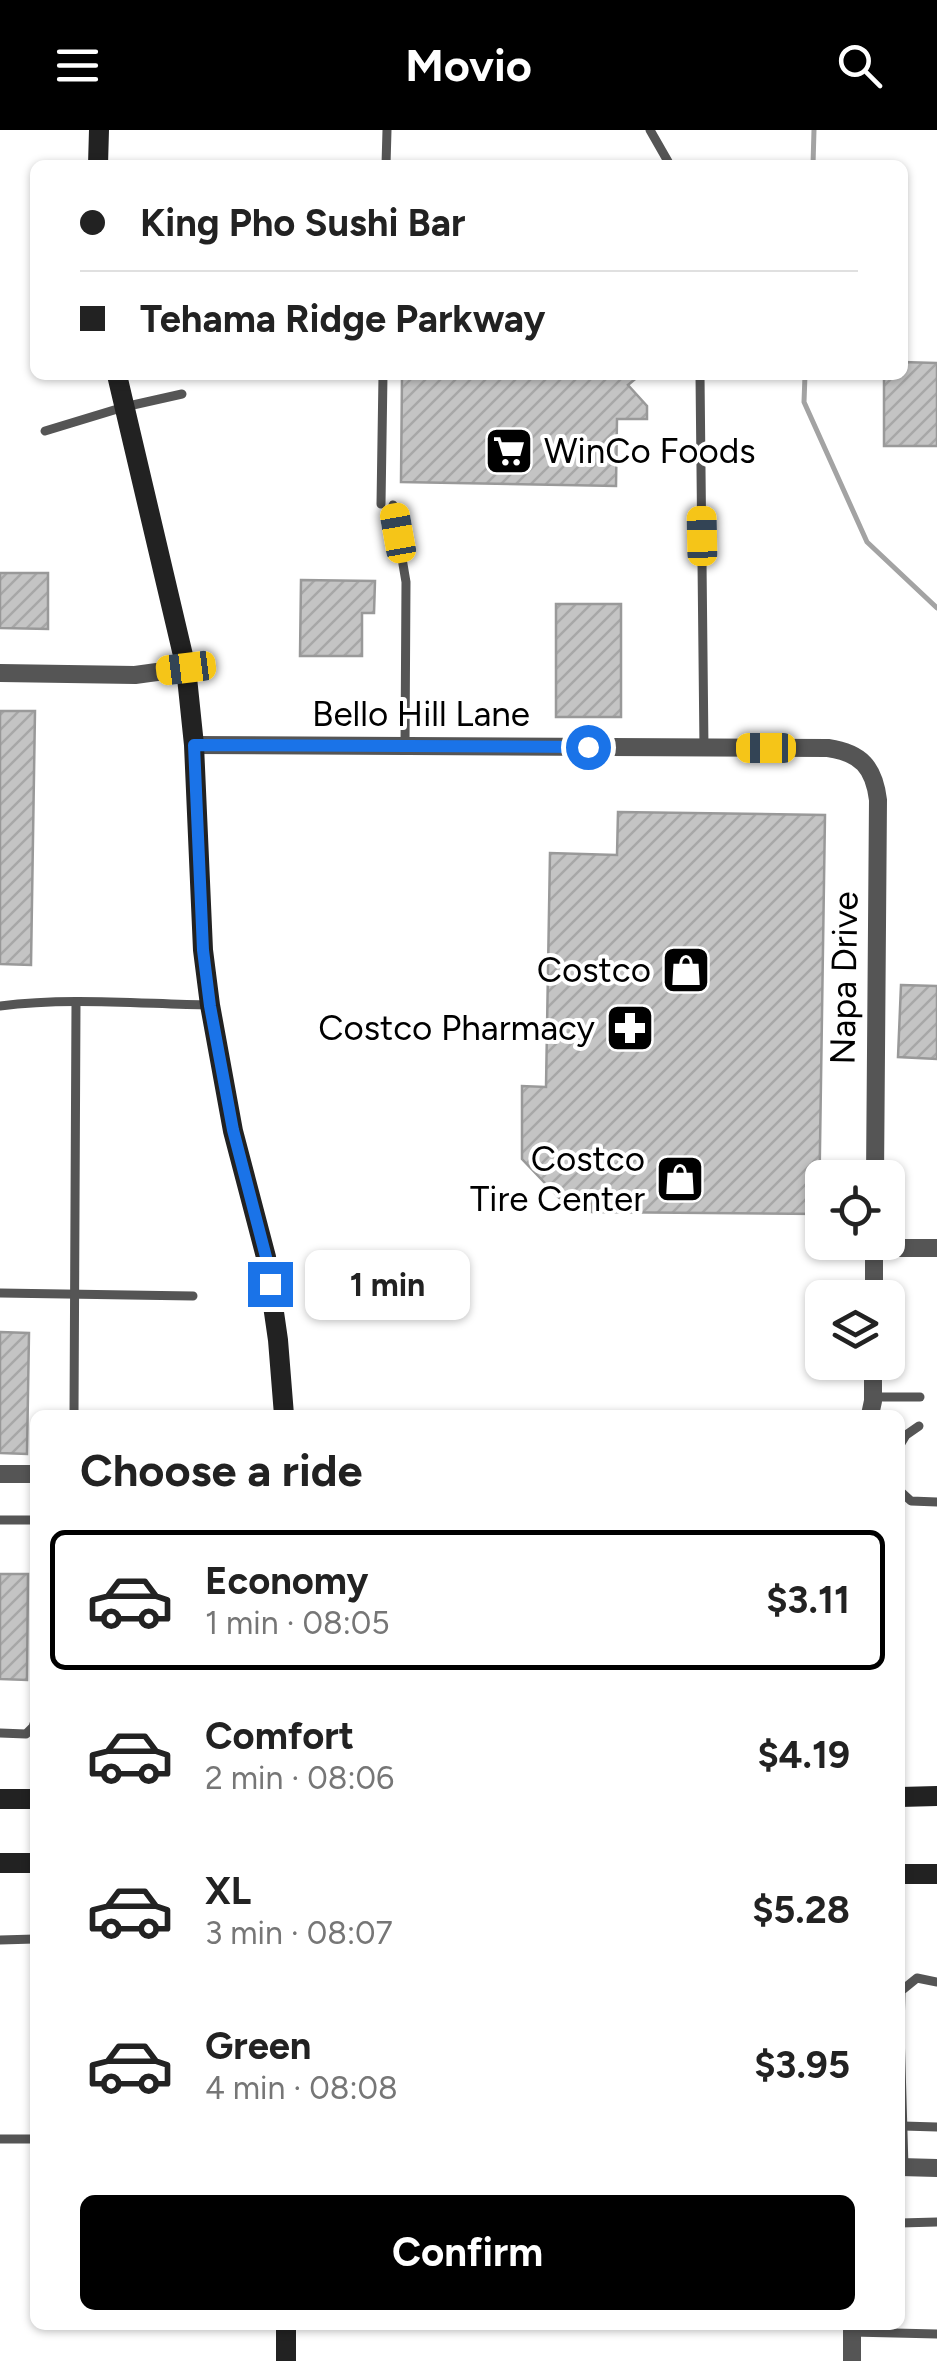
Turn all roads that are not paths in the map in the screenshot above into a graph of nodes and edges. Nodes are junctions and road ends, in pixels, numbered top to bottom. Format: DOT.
graph roads {
  1 [pos="99,130"];
  2 [pos="386,130"];
  3 [pos="650,130"];
  4 [pos="98,160"];
  5 [pos="386,160"];
  6 [pos="667,160"];
  7 [pos="118,380"];
  8 [pos="383,380"];
  9 [pos="700,380"];
  10 [pos="182,394"];
  11 [pos="124,408"];
  12 [pos="44,432"];
  13 [pos="381,504"];
  14 [pos="394,505"];
  15 [pos="186,668"];
  16 [pos="0,673"];
  17 [pos="194,745"];
  18 [pos="405,746"];
  19 [pos="704,748"];
  20 [pos="875,778"];
  21 [pos="76,1003"];
  22 [pos="0,1006"];
  23 [pos="210,1006"];
  24 [pos="875,1160"];
  25 [pos="905,1246"];
  26 [pos="937,1248"];
  27 [pos="0,1293"];
  28 [pos="75,1294"];
  29 [pos="193,1296"];
  30 [pos="872,1380"];
  31 [pos="920,1397"];
  32 [pos="871,1406"];
  33 [pos="74,1410"];
  34 [pos="284,1410"];
  35 [pos="919,1426"];
  36 [pos="905,1437"];
  37 [pos="0,1474"];
  38 [pos="30,1474"];
  39 [pos="905,1496"];
  40 [pos="937,1502"];
  41 [pos="0,1520"];
  42 [pos="30,1520"];
  43 [pos="30,1731"];
  44 [pos="0,1733"];
  45 [pos="937,1796"];
  46 [pos="905,1797"];
  47 [pos="0,1799"];
  48 [pos="30,1799"];
  49 [pos="0,1863"];
  50 [pos="30,1863"];
  51 [pos="937,1874"];
  52 [pos="905,1875"];
  53 [pos="30,1939"];
  54 [pos="0,1940"];
  55 [pos="937,1982"];
  56 [pos="905,1988"];
  57 [pos="905,2126"];
  58 [pos="937,2126"];
  59 [pos="0,2139"];
  60 [pos="30,2139"];
  61 [pos="905,2167"];
  62 [pos="937,2168"];
  63 [pos="905,2222"];
  64 [pos="937,2222"];
  65 [pos="286,2330"];
  66 [pos="852,2330"];
  67 [pos="880,2330"];
  68 [pos="937,2334"];
  69 [pos="852,2360"];
  70 [pos="286,2361"];
  1 -- 4 [label="street"];
  2 -- 5 [label="lane"];
  3 -- 6 [label="lane"];
  7 -- 11 [label="street"];
  8 -- 13 [label="lane"];
  9 -- 19 [label="lane"];
  10 -- 11 [label="lane"];
  11 -- 12 [label="lane"];
  11 -- 15 [label="street"];
  14 -- 18 [label="lane"];
  15 -- 16 [label="street"];
  15 -- 17 [label="street"];
  17 -- 18 [label="street, Bello Hill Lane"];
  17 -- 23 [label="street"];
  18 -- 19 [label="street, Bello Hill Lane"];
  19 -- 20 [label="street, Bello Hill Lane"];
  20 -- 24 [label="street, Napa Drive"];
  21 -- 22 [label="lane"];
  21 -- 23 [label="lane"];
  21 -- 28 [label="lane"];
  23 -- 34 [label="street"];
  25 -- 26 [label="street"];
  27 -- 28 [label="lane"];
  28 -- 29 [label="lane"];
  28 -- 33 [label="lane"];
  30 -- 32 [label="street"];
  31 -- 32 [label="lane"];
  35 -- 36 [label="lane"];
  37 -- 38 [label="street"];
  39 -- 40 [label="lane"];
  41 -- 42 [label="lane"];
  43 -- 44 [label="lane"];
  45 -- 46 [label="street"];
  47 -- 48 [label="street"];
  49 -- 50 [label="street"];
  51 -- 52 [label="street"];
  53 -- 54 [label="lane"];
  55 -- 56 [label="lane"];
  57 -- 58 [label="lane"];
  59 -- 60 [label="lane"];
  61 -- 62 [label="street"];
  63 -- 64 [label="lane"];
  65 -- 70 [label="street"];
  66 -- 69 [label="street"];
  67 -- 68 [label="lane"];
}
